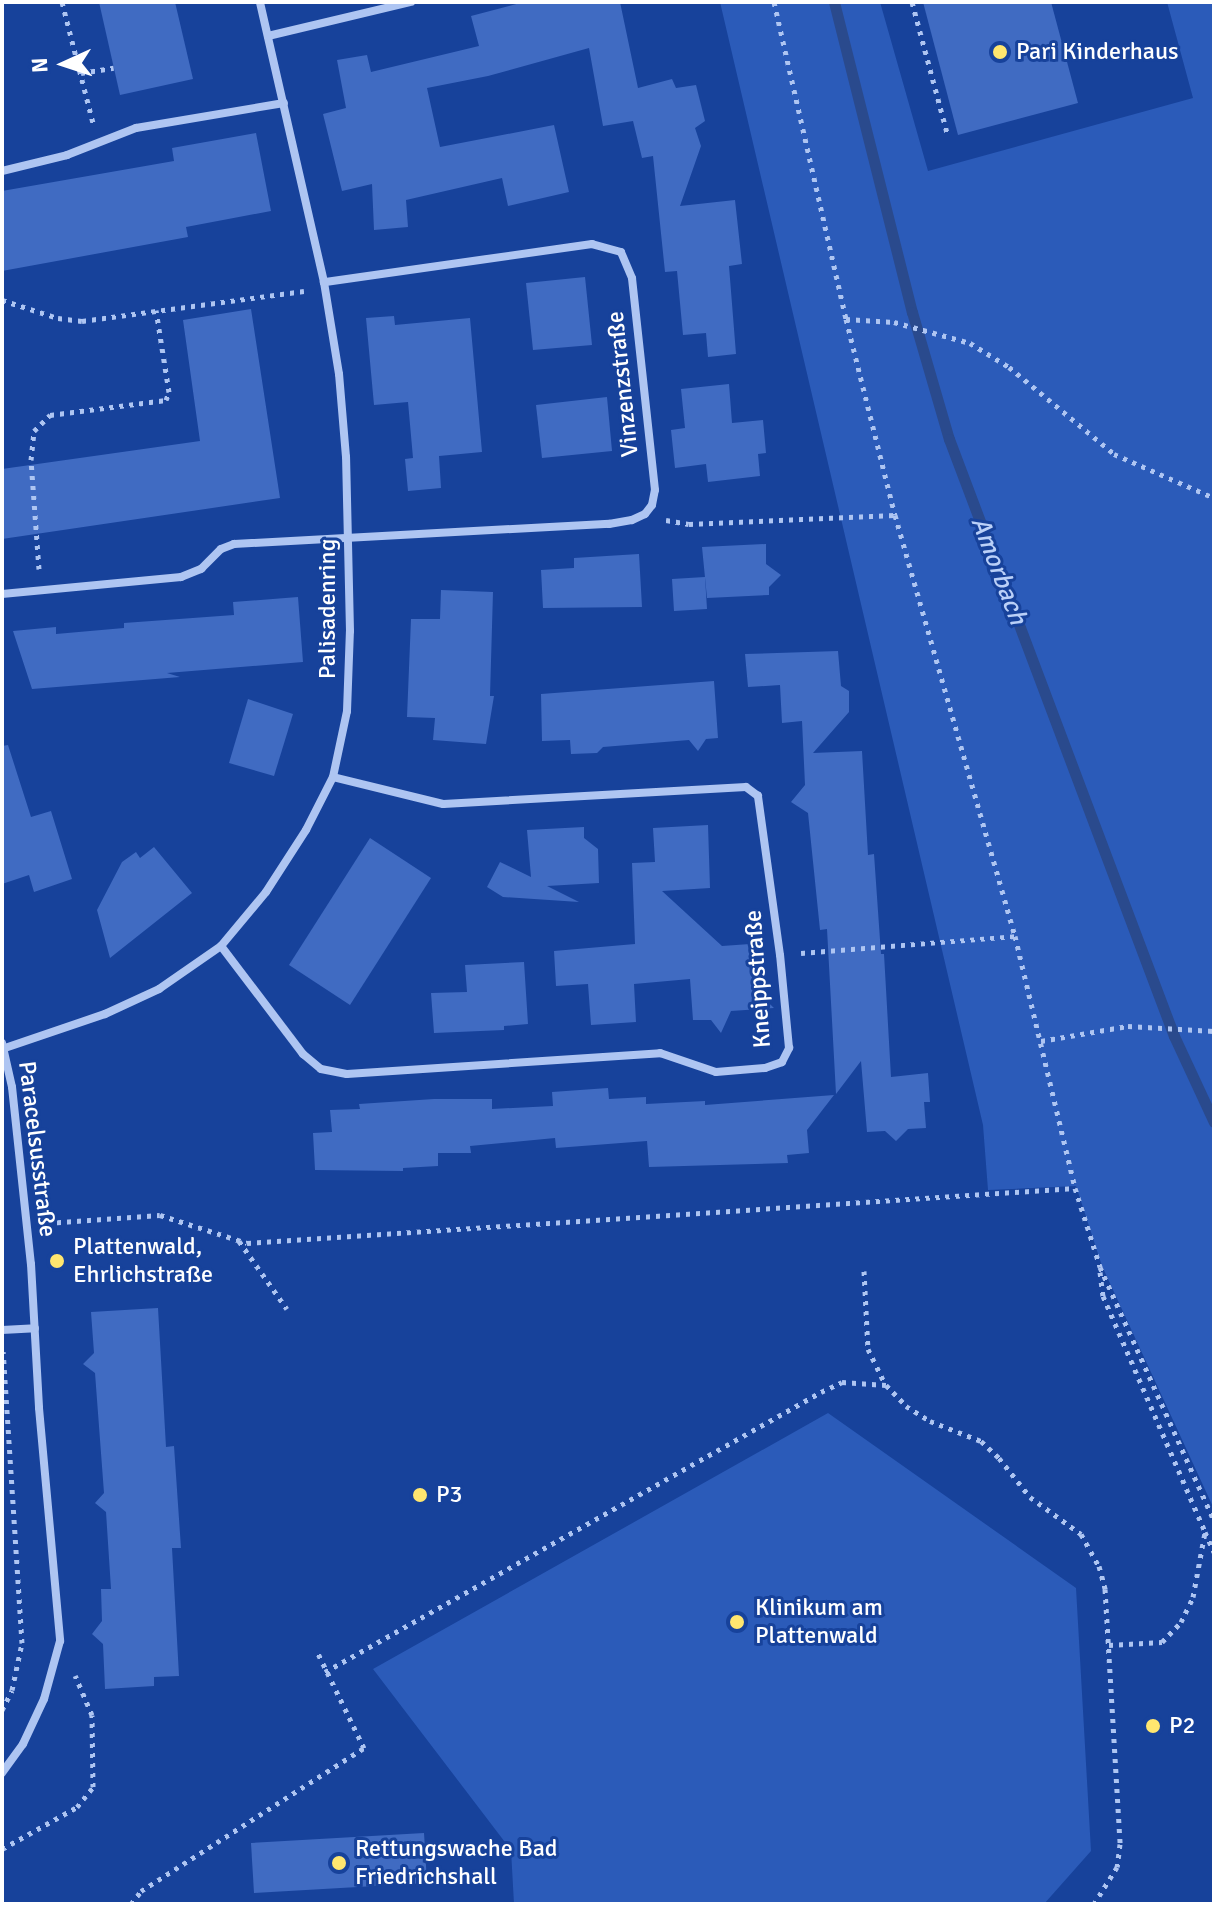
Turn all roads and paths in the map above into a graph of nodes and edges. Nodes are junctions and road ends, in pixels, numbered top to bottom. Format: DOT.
graph roads {
  1 [pos="62,2"];
  2 [pos="260,2"];
  3 [pos="411,2"];
  4 [pos="774,2"];
  5 [pos="912,2"];
  6 [pos="268,36"];
  7 [pos="114,68"];
  8 [pos="81,73"];
  9 [pos="284,103"];
  10 [pos="947,133"];
  11 [pos="99,143"];
  12 [pos="2,171"];
  13 [pos="325,285"];
  14 [pos="2,300"];
  15 [pos="156,310"];
  16 [pos="846,319"];
  17 [pos="1214,498"];
  18 [pos="645,514"];
  19 [pos="895,515"];
  20 [pos="349,538"];
  21 [pos="39,572"];
  22 [pos="2,594"];
  23 [pos="333,777"];
  24 [pos="1015,936"];
  25 [pos="221,946"];
  26 [pos="780,955"];
  27 [pos="1213,1031"];
  28 [pos="1041,1041"];
  29 [pos="3,1047"];
  30 [pos="1075,1188"];
  31 [pos="27,1225"];
  32 [pos="238,1240"];
  33 [pos="1100,1267"];
  34 [pos="864,1271"];
  35 [pos="287,1309"];
  36 [pos="35,1328"];
  37 [pos="2,1330"];
  38 [pos="2,1343"];
  39 [pos="886,1385"];
  40 [pos="1214,1521"];
  41 [pos="1205,1532"];
  42 [pos="1214,1552"];
  43 [pos="60,1641"];
  44 [pos="1109,1645"];
  45 [pos="317,1651"];
  46 [pos="325,1672"];
  47 [pos="2,1710"];
  48 [pos="2,1773"];
  49 [pos="2,1849"];
  50 [pos="131,1904"];
  51 [pos="1094,1904"];
  1 -- 8 [label="path"];
  2 -- 6 [label="street, Palisadenring"];
  3 -- 6 [label="street"];
  4 -- 16 [label="path"];
  5 -- 10 [label="path"];
  6 -- 9 [label="street, Palisadenring"];
  7 -- 8 [label="path"];
  8 -- 11 [label="path"];
  9 -- 11 [label="street"];
  9 -- 13 [label="street, Palisadenring"];
  11 -- 12 [label="street"];
  13 -- 15 [label="path"];
  13 -- 18 [label="street, Vinzenzstraße"];
  13 -- 20 [label="street, Palisadenring"];
  14 -- 15 [label="path"];
  15 -- 21 [label="path"];
  16 -- 17 [label="path"];
  16 -- 19 [label="path"];
  18 -- 19 [label="path"];
  18 -- 20 [label="street"];
  19 -- 24 [label="path"];
  20 -- 22 [label="street"];
  20 -- 23 [label="street, Palisadenring"];
  23 -- 25 [label="street, Palisadenring"];
  23 -- 26 [label="street, Kneippstraße"];
  24 -- 26 [label="path"];
  24 -- 28 [label="path"];
  25 -- 26 [label="street, Kneippstraße"];
  25 -- 29 [label="street, Palisadenring"];
  27 -- 28 [label="path"];
  28 -- 30 [label="path"];
  29 -- 31 [label="street, Paracelsusstraße"];
  30 -- 32 [label="path"];
  30 -- 33 [label="path"];
  31 -- 32 [label="path"];
  31 -- 36 [label="street, Paracelsusstraße"];
  32 -- 35 [label="path"];
  33 -- 40 [label="path"];
  33 -- 41 [label="path"];
  34 -- 39 [label="path"];
  36 -- 37 [label="street"];
  36 -- 43 [label="street, Paracelsusstraße"];
  38 -- 47 [label="path"];
  39 -- 44 [label="path"];
  39 -- 46 [label="path"];
  41 -- 42 [label="path"];
  41 -- 44 [label="path"];
  43 -- 48 [label="street, Paracelsusstraße"];
  43 -- 49 [label="path"];
  44 -- 51 [label="path"];
  45 -- 46 [label="path"];
  46 -- 50 [label="path"];
}
